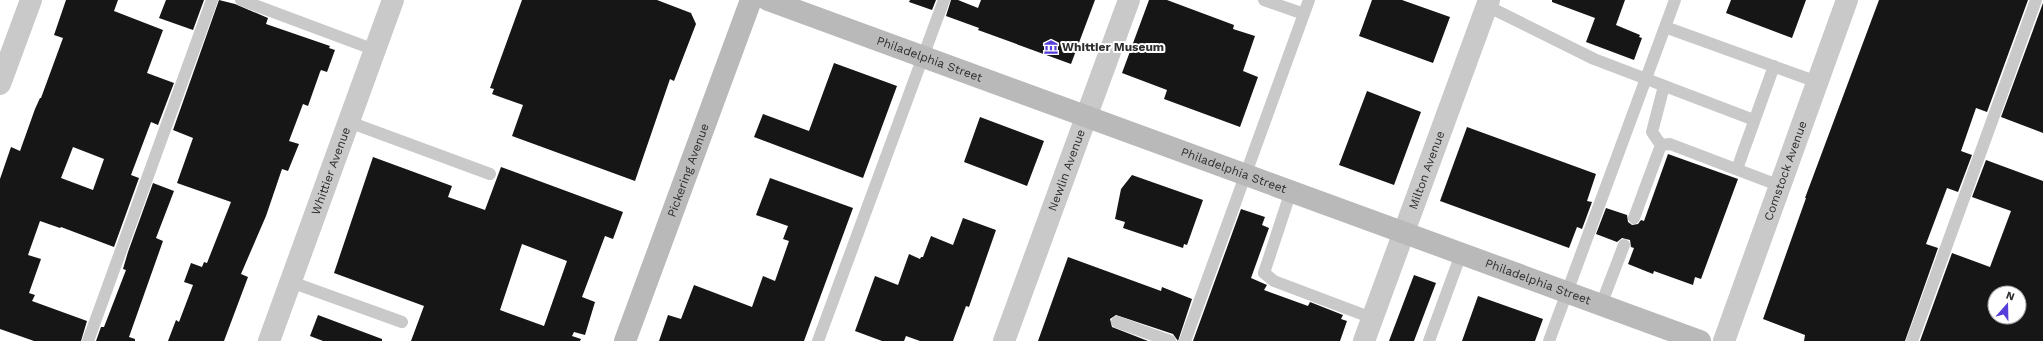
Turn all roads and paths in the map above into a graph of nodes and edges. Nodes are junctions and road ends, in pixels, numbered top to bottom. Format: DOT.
graph roads {
  1 [pos="31,0"];
  2 [pos="212,0"];
  3 [pos="241,0"];
  4 [pos="393,0"];
  5 [pos="751,0"];
  6 [pos="768,0"];
  7 [pos="944,0"];
  8 [pos="1129,0"];
  9 [pos="1264,0"];
  10 [pos="1309,0"];
  11 [pos="1675,0"];
  12 [pos="1847,0"];
  13 [pos="2036,0"];
  14 [pos="1488,3"];
  15 [pos="1304,14"];
  16 [pos="1665,27"];
  17 [pos="375,50"];
  18 [pos="923,57"];
  19 [pos="1774,66"];
  20 [pos="1646,79"];
  21 [pos="1817,82"];
  22 [pos="0,84"];
  23 [pos="1664,86"];
  24 [pos="1087,117"];
  25 [pos="1754,120"];
  26 [pos="349,122"];
  27 [pos="1661,146"];
  28 [pos="1737,169"];
  29 [pos="490,174"];
  30 [pos="1246,175"];
  31 [pos="1780,186"];
  32 [pos="1290,191"];
  33 [pos="1634,218"];
  34 [pos="1403,232"];
  35 [pos="1624,245"];
  36 [pos="1461,254"];
  37 [pos="290,282"];
  38 [pos="1567,292"];
  39 [pos="1601,305"];
  40 [pos="1372,318"];
  41 [pos="402,322"];
  42 [pos="1117,322"];
  43 [pos="88,341"];
  44 [pos="269,341"];
  45 [pos="626,341"];
  46 [pos="818,341"];
  47 [pos="1004,341"];
  48 [pos="1170,341"];
  49 [pos="1184,341"];
  50 [pos="1364,341"];
  51 [pos="1429,341"];
  52 [pos="1549,341"];
  53 [pos="1700,341"];
  54 [pos="1724,341"];
  55 [pos="1912,341"];
  1 -- 22 [label="street"];
  2 -- 43 [label="lane"];
  3 -- 17 [label="lane"];
  4 -- 17 [label="street, Whittier Avenue"];
  5 -- 45 [label="street, Pickering Avenue"];
  6 -- 18 [label="street, Philadelphia Street"];
  7 -- 18 [label="lane"];
  8 -- 24 [label="street, Newlin Avenue"];
  9 -- 15 [label="lane"];
  10 -- 15 [label="lane"];
  11 -- 16 [label="lane"];
  12 -- 21 [label="street, Comstock Avenue"];
  13 -- 55 [label="lane"];
  14 -- 20 [label="lane"];
  14 -- 34 [label="street, Milton Avenue"];
  15 -- 30 [label="lane"];
  16 -- 19 [label="lane"];
  16 -- 20 [label="lane"];
  17 -- 26 [label="street, Whittier Avenue"];
  18 -- 24 [label="street, Philadelphia Street"];
  18 -- 46 [label="lane"];
  19 -- 21 [label="lane"];
  19 -- 25 [label="lane"];
  20 -- 23 [label="lane"];
  20 -- 38 [label="lane"];
  21 -- 31 [label="street, Comstock Avenue"];
  23 -- 25 [label="lane"];
  23 -- 27 [label="lane"];
  24 -- 30 [label="street, Philadelphia Street"];
  24 -- 47 [label="street, Newlin Avenue"];
  25 -- 28 [label="lane"];
  26 -- 29 [label="lane"];
  26 -- 37 [label="street, Whittier Avenue"];
  27 -- 28 [label="lane"];
  27 -- 33 [label="lane"];
  28 -- 31 [label="lane"];
  30 -- 32 [label="street, Philadelphia Street"];
  30 -- 49 [label="lane"];
  31 -- 54 [label="street, Comstock Avenue"];
  32 -- 34 [label="street, Philadelphia Street"];
  32 -- 40 [label="lane"];
  34 -- 36 [label="street, Philadelphia Street"];
  34 -- 40 [label="street, Milton Avenue"];
  35 -- 39 [label="lane"];
  36 -- 38 [label="street, Philadelphia Street"];
  36 -- 51 [label="lane"];
  37 -- 41 [label="lane"];
  37 -- 44 [label="street, Whittier Avenue"];
  38 -- 39 [label="street, Philadelphia Street"];
  38 -- 52 [label="lane"];
  39 -- 53 [label="street, Philadelphia Street"];
  40 -- 50 [label="street, Milton Avenue"];
  42 -- 48 [label="lane"];
}
